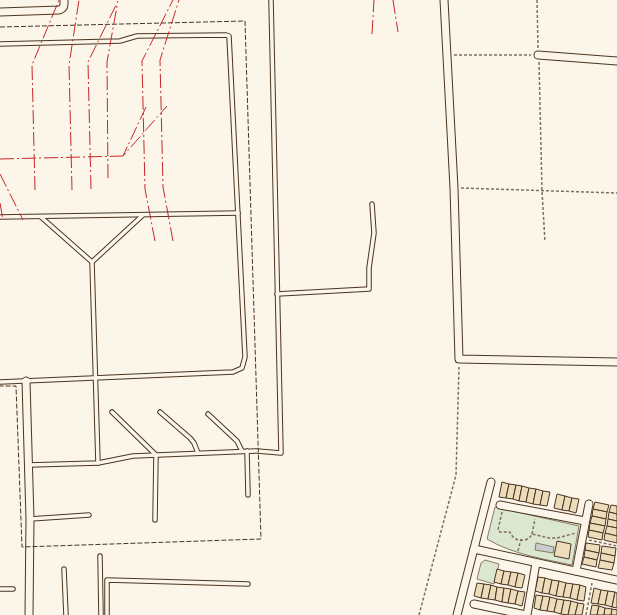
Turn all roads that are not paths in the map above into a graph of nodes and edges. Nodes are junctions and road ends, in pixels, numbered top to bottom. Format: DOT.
graph roads {
  1 [pos="64,0"];
  2 [pos="270,0"];
  3 [pos="444,0"];
  4 [pos="0,12"];
  5 [pos="0,44"];
  6 [pos="538,55"];
  7 [pos="617,61"];
  8 [pos="372,204"];
  9 [pos="238,213"];
  10 [pos="143,215"];
  11 [pos="0,217"];
  12 [pos="41,217"];
  13 [pos="92,262"];
  14 [pos="277,294"];
  15 [pos="617,362"];
  16 [pos="96,379"];
  17 [pos="0,382"];
  18 [pos="26,382"];
  19 [pos="112,412"];
  20 [pos="160,412"];
  21 [pos="208,414"];
  22 [pos="245,451"];
  23 [pos="198,453"];
  24 [pos="156,455"];
  25 [pos="98,463"];
  26 [pos="29,465"];
  27 [pos="491,482"];
  28 [pos="248,495"];
  29 [pos="588,504"];
  30 [pos="502,506"];
  31 [pos="89,515"];
  32 [pos="30,519"];
  33 [pos="155,520"];
  34 [pos="585,521"];
  35 [pos="474,549"];
  36 [pos="100,556"];
  37 [pos="536,563"];
  38 [pos="64,569"];
  39 [pos="576,571"];
  40 [pos="617,580"];
  41 [pos="248,584"];
  42 [pos="0,589"];
  43 [pos="13,590"];
  44 [pos="474,604"];
  45 [pos="29,615"];
  46 [pos="66,615"];
  47 [pos="101,615"];
  48 [pos="107,615"];
  49 [pos="457,615"];
  50 [pos="526,615"];
  1 -- 4 [label="street"];
  2 -- 14 [label="lane"];
  3 -- 15 [label="street"];
  5 -- 9 [label="lane"];
  6 -- 7 [label="street"];
  8 -- 14 [label="lane"];
  9 -- 10 [label="lane"];
  9 -- 16 [label="lane"];
  10 -- 12 [label="lane"];
  10 -- 13 [label="lane"];
  11 -- 12 [label="lane"];
  12 -- 13 [label="lane"];
  13 -- 16 [label="lane"];
  14 -- 22 [label="lane"];
  16 -- 18 [label="lane"];
  16 -- 25 [label="lane"];
  17 -- 18 [label="lane"];
  18 -- 26 [label="street"];
  19 -- 24 [label="lane"];
  20 -- 23 [label="lane"];
  21 -- 22 [label="lane"];
  22 -- 23 [label="lane"];
  22 -- 28 [label="lane"];
  23 -- 24 [label="lane"];
  24 -- 25 [label="lane"];
  24 -- 33 [label="lane"];
  25 -- 26 [label="lane"];
  26 -- 32 [label="street"];
  27 -- 35 [label="street"];
  29 -- 34 [label="street"];
  30 -- 34 [label="street"];
  31 -- 32 [label="lane"];
  32 -- 45 [label="street"];
  34 -- 39 [label="street"];
  35 -- 37 [label="street"];
  35 -- 49 [label="street"];
  36 -- 47 [label="lane"];
  37 -- 39 [label="street"];
  37 -- 50 [label="street"];
  38 -- 46 [label="lane"];
  39 -- 40 [label="street"];
  41 -- 48 [label="lane"];
  42 -- 43 [label="lane"];
  44 -- 50 [label="street"];
}
